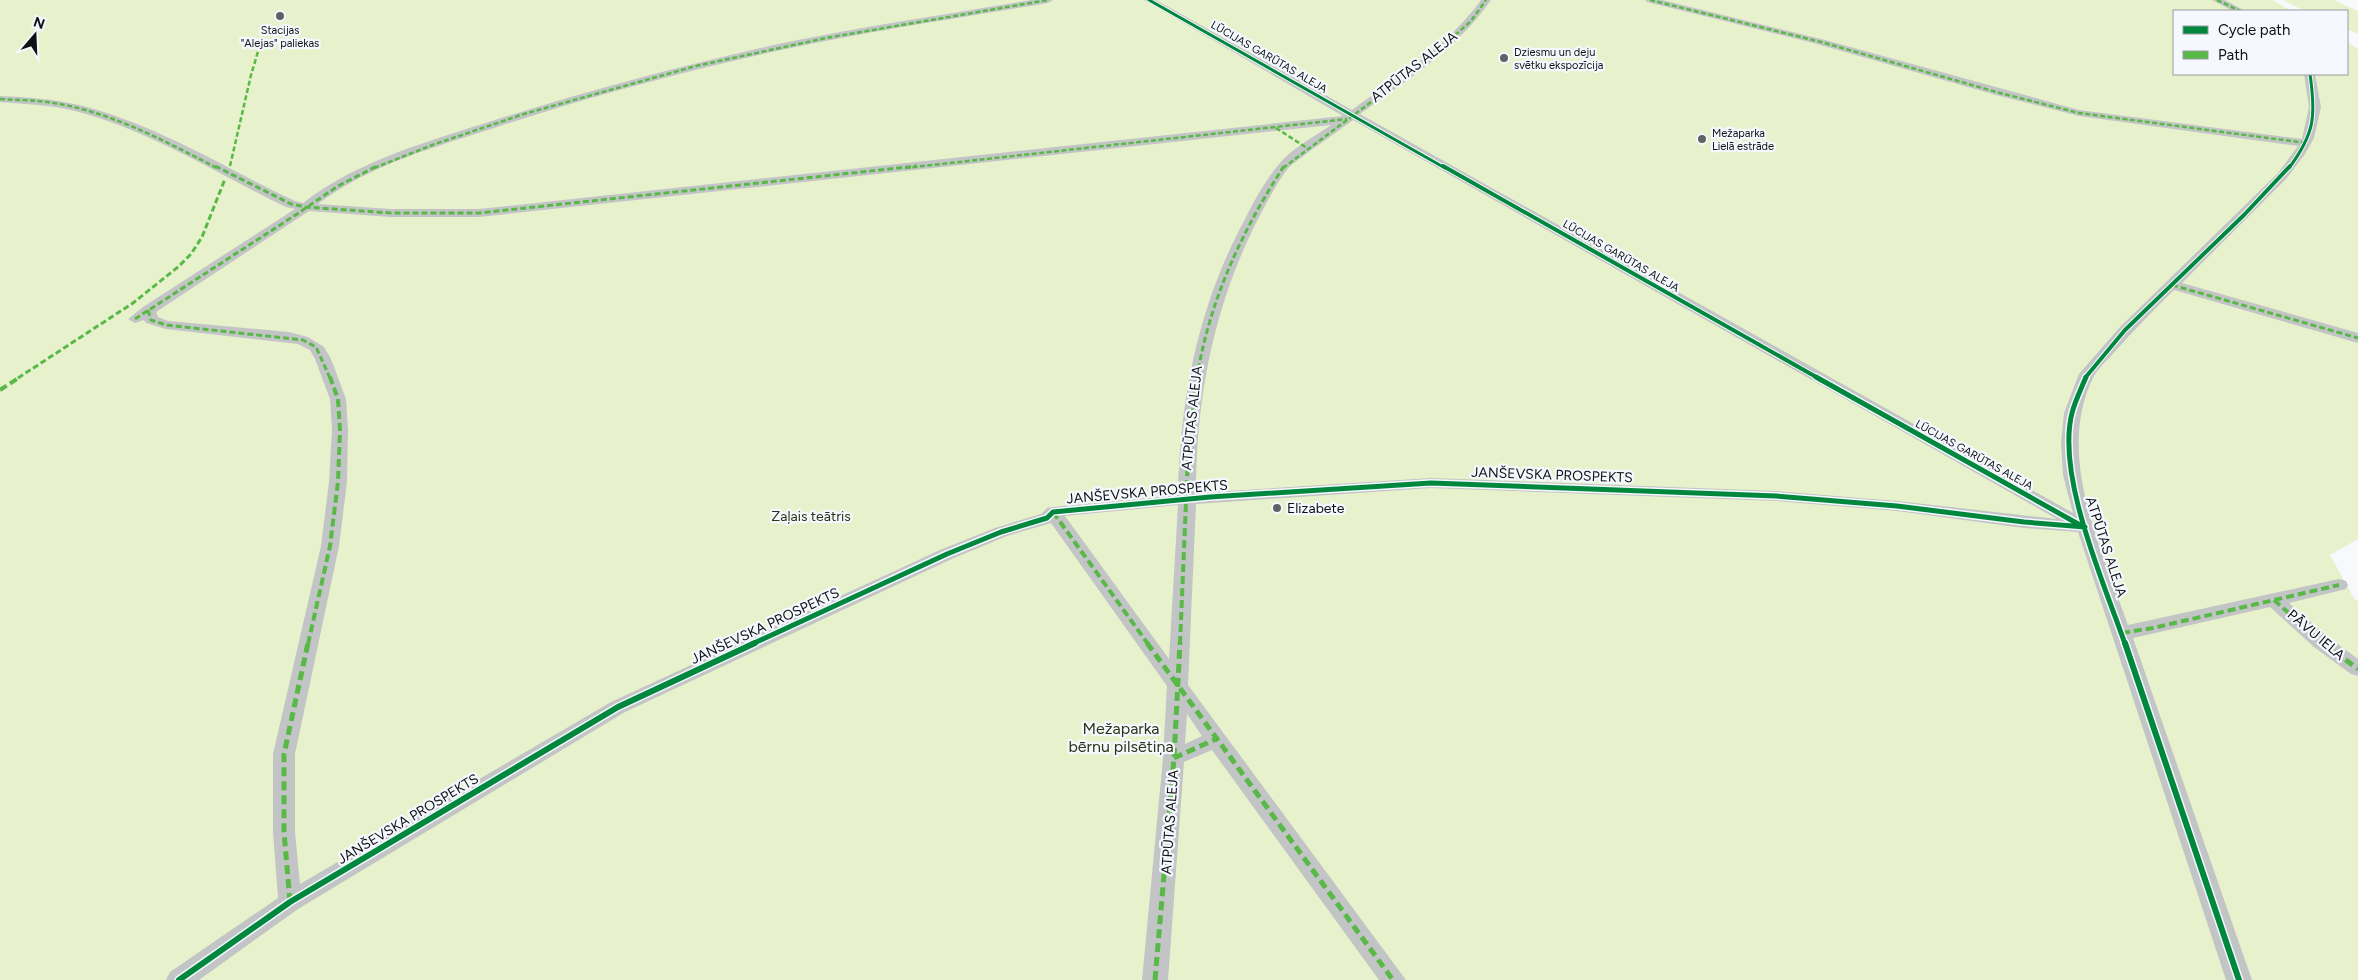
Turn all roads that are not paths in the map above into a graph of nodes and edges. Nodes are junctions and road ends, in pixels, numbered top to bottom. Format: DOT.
graph roads {
  1 [pos="1048,0"];
  2 [pos="1149,0"];
  3 [pos="1486,0"];
  4 [pos="1650,0"];
  5 [pos="2217,0"];
  6 [pos="2238,10"];
  7 [pos="2310,75"];
  8 [pos="0,99"];
  9 [pos="1349,117"];
  10 [pos="1276,128"];
  11 [pos="2306,143"];
  12 [pos="1307,148"];
  13 [pos="305,207"];
  14 [pos="2172,285"];
  15 [pos="2358,338"];
  16 [pos="1186,505"];
  17 [pos="1053,512"];
  18 [pos="2085,527"];
  19 [pos="2339,585"];
  20 [pos="2274,600"];
  21 [pos="2122,633"];
  22 [pos="2358,669"];
  23 [pos="1178,686"];
  24 [pos="1216,738"];
  25 [pos="1174,758"];
  26 [pos="290,902"];
  27 [pos="179,980"];
  28 [pos="1156,980"];
  29 [pos="1393,980"];
  30 [pos="2239,980"];
  1 -- 13 [label="street"];
  2 -- 9 [label="street, LŪCIJAS GARŪTAS ALEJA"];
  3 -- 9 [label="street, ATPŪTAS ALEJA"];
  4 -- 11 [label="street"];
  5 -- 6 [label="street"];
  7 -- 11 [label="street, ATPŪTAS ALEJA"];
  8 -- 13 [label="street"];
  9 -- 10 [label="street"];
  9 -- 12 [label="street, ATPŪTAS ALEJA"];
  9 -- 18 [label="street, LŪCIJAS GARŪTAS ALEJA"];
  10 -- 12 [label="street"];
  10 -- 13 [label="street"];
  11 -- 14 [label="street, ATPŪTAS ALEJA"];
  12 -- 16 [label="street, ATPŪTAS ALEJA"];
  13 -- 26 [label="street"];
  14 -- 15 [label="street"];
  14 -- 18 [label="street, ATPŪTAS ALEJA"];
  16 -- 17 [label="street, JANŠEVSKA PROSPEKTS"];
  16 -- 18 [label="street, JANŠEVSKA PROSPEKTS"];
  16 -- 23 [label="street, ATPŪTAS ALEJA"];
  17 -- 23 [label="street"];
  17 -- 26 [label="street, JANŠEVSKA PROSPEKTS"];
  18 -- 21 [label="street, ATPŪTAS ALEJA"];
  19 -- 20 [label="street"];
  20 -- 21 [label="street"];
  20 -- 22 [label="street, PĀVU IELA"];
  21 -- 30 [label="street, ATPŪTAS ALEJA"];
  23 -- 24 [label="street"];
  23 -- 25 [label="street, ATPŪTAS ALEJA"];
  24 -- 25 [label="street"];
  24 -- 29 [label="street"];
  25 -- 28 [label="street, ATPŪTAS ALEJA"];
  26 -- 27 [label="street, JANŠEVSKA PROSPEKTS"];
}
